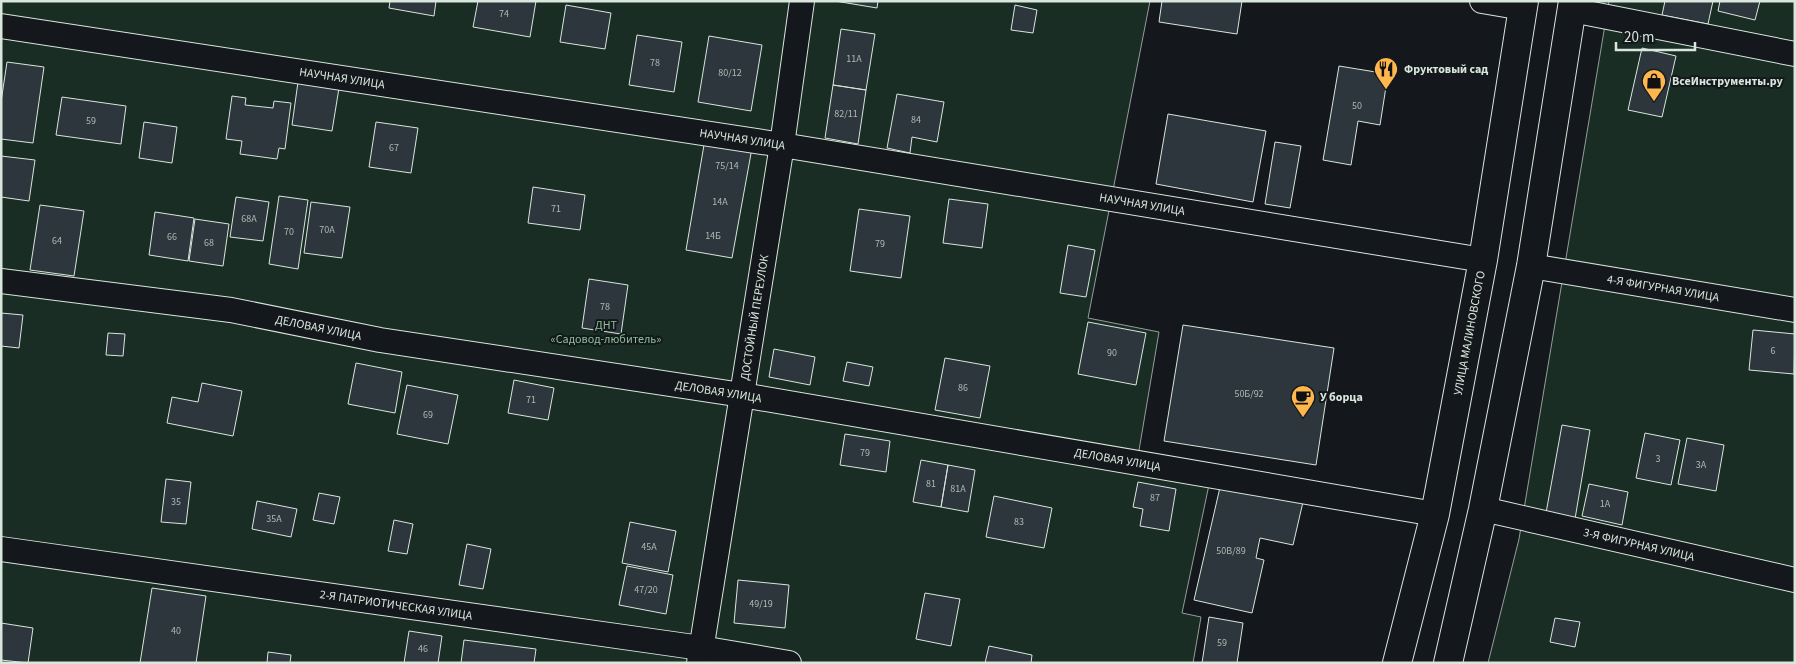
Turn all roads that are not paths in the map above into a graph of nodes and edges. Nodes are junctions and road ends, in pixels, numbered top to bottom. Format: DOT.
graph roads {
  1 [pos="802,1"];
  2 [pos="1482,1"];
  3 [pos="1523,4"];
  4 [pos="1572,6"];
  5 [pos="1,26"];
  6 [pos="1795,54"];
  7 [pos="782,145"];
  8 [pos="1483,260"];
  9 [pos="1531,266"];
  10 [pos="1,281"];
  11 [pos="1795,310"];
  12 [pos="742,395"];
  13 [pos="1483,509"];
  14 [pos="1434,514"];
  15 [pos="1,549"];
  16 [pos="1795,580"];
  17 [pos="700,655"];
  18 [pos="789,663"];
  19 [pos="1398,663"];
  20 [pos="1448,663"];
  1 -- 7 [label="street, ДОСТОЙНЫЙ ПЕРЕУЛОК"];
  2 -- 3 [label="street"];
  3 -- 8 [label="highway, УЛИЦА МАЛИНОВСКОГО"];
  4 -- 6 [label="street"];
  4 -- 9 [label="highway"];
  5 -- 7 [label="street, НАУЧНАЯ УЛИЦА"];
  7 -- 8 [label="street, НАУЧНАЯ УЛИЦА"];
  7 -- 12 [label="street, ДОСТОЙНЫЙ ПЕРЕУЛОК"];
  8 -- 14 [label="highway, УЛИЦА МАЛИНОВСКОГО"];
  9 -- 11 [label="street, 4-Я ФИГУРНАЯ УЛИЦА"];
  9 -- 13 [label="highway"];
  10 -- 12 [label="street, ДЕЛОВАЯ УЛИЦА"];
  12 -- 14 [label="street, ДЕЛОВАЯ УЛИЦА"];
  12 -- 17 [label="street, ДОСТОЙНЫЙ ПЕРЕУЛОК"];
  13 -- 16 [label="street, 3-Я ФИГУРНАЯ УЛИЦА"];
  13 -- 20 [label="highway"];
  14 -- 19 [label="highway, УЛИЦА МАЛИНОВСКОГО"];
  15 -- 17 [label="street, 2-Я ПАТРИОТИЧЕСКАЯ УЛИЦА"];
  17 -- 18 [label="street, 2-Я ПАТРИОТИЧЕСКАЯ УЛИЦА"];
}
